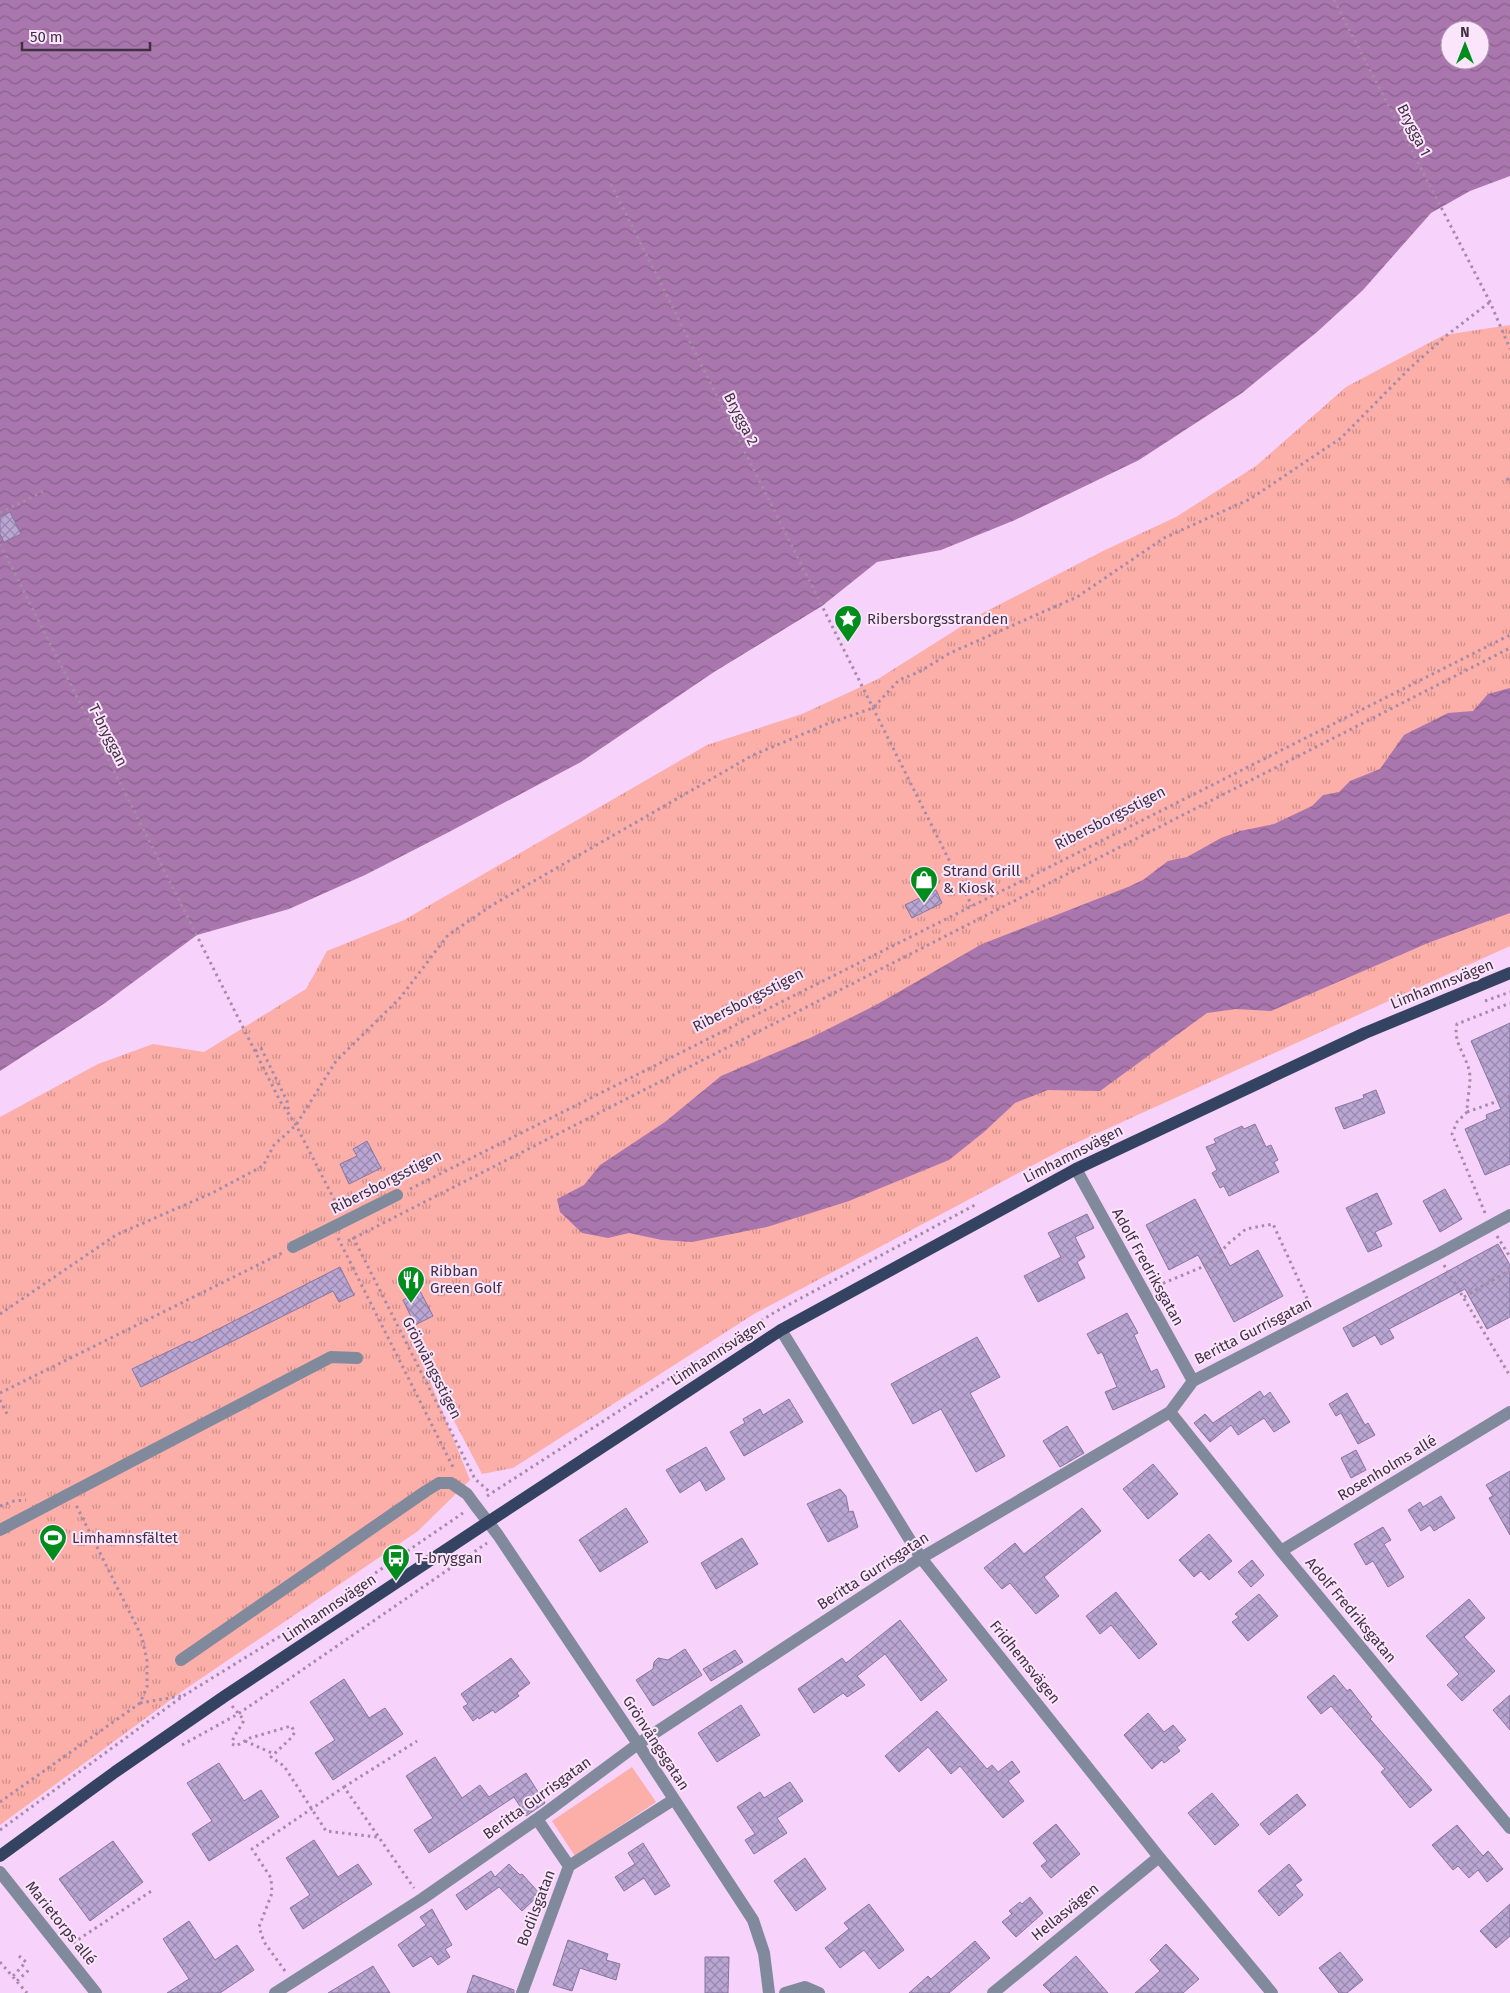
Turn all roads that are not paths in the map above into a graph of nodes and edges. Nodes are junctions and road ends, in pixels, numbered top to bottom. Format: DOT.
graph roads {
  1 [pos="1510,973"];
  2 [pos="1076,1169"];
  3 [pos="397,1195"];
  4 [pos="1510,1215"];
  5 [pos="294,1247"];
  6 [pos="781,1330"];
  7 [pos="357,1358"];
  8 [pos="1192,1381"];
  9 [pos="1170,1412"];
  10 [pos="1510,1412"];
  11 [pos="488,1522"];
  12 [pos="0,1530"];
  13 [pos="1282,1551"];
  14 [pos="921,1558"];
  15 [pos="181,1660"];
  16 [pos="638,1744"];
  17 [pos="673,1800"];
  18 [pos="538,1819"];
  19 [pos="1510,1828"];
  20 [pos="0,1856"];
  21 [pos="1159,1857"];
  22 [pos="569,1866"];
  23 [pos="0,1872"];
  24 [pos="96,1993"];
  25 [pos="275,1993"];
  26 [pos="522,1993"];
  27 [pos="769,1993"];
  28 [pos="786,1993"];
  29 [pos="819,1993"];
  30 [pos="992,1993"];
  31 [pos="1272,1993"];
  1 -- 2 [label="main road, Limhamnsvägen"];
  2 -- 6 [label="main road, Limhamnsvägen"];
  2 -- 8 [label="street, Adolf Fredriksgatan"];
  3 -- 5 [label="street, Ribersborgsstigen"];
  4 -- 8 [label="street, Beritta Gurrisgatan"];
  6 -- 11 [label="main road, Limhamnsvägen"];
  6 -- 14 [label="street, Fridhemsvägen"];
  7 -- 12 [label="street"];
  8 -- 9 [label="street, Beritta Gurrisgatan"];
  9 -- 13 [label="street, Adolf Fredriksgatan"];
  9 -- 14 [label="street, Beritta Gurrisgatan"];
  10 -- 13 [label="street, Rosenholms allé"];
  11 -- 15 [label="street, Grönvångsgatan"];
  11 -- 16 [label="street, Grönvångsgatan"];
  11 -- 20 [label="main road, Limhamnsvägen"];
  13 -- 19 [label="street, Adolf Fredriksgatan"];
  14 -- 16 [label="street, Beritta Gurrisgatan"];
  14 -- 21 [label="street, Fridhemsvägen"];
  16 -- 17 [label="street, Grönvångsgatan"];
  16 -- 18 [label="street, Beritta Gurrisgatan"];
  17 -- 22 [label="street, Bodilsgatan"];
  17 -- 27 [label="street, Grönvångsgatan"];
  18 -- 22 [label="street"];
  18 -- 25 [label="street, Beritta Gurrisgatan"];
  21 -- 30 [label="street, Hellasvägen"];
  21 -- 31 [label="street, Fridhemsvägen"];
  22 -- 26 [label="street, Bodilsgatan"];
  23 -- 24 [label="street, Marietorps allé"];
  28 -- 29 [label="street"];
}
